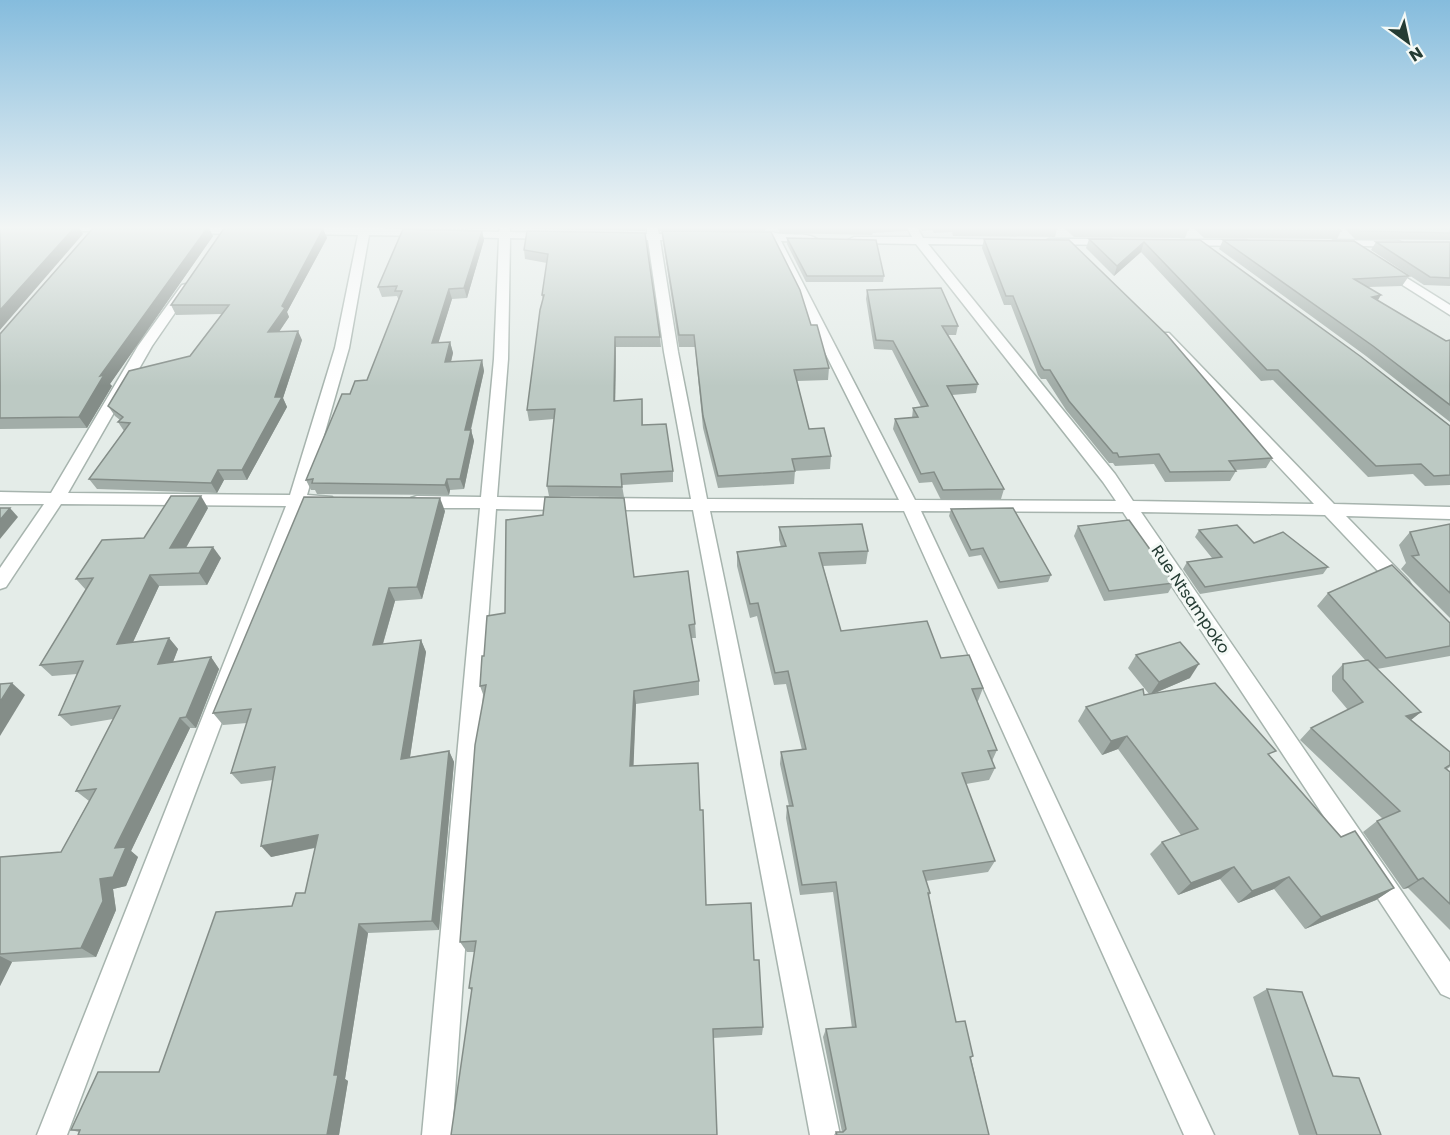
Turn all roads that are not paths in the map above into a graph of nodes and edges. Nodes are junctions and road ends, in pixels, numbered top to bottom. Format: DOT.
graph roads {
  1 [pos="191,280"];
  2 [pos="355,280"];
  3 [pos="503,280"];
  4 [pos="660,280"];
  5 [pos="796,280"];
  6 [pos="952,280"];
  7 [pos="1403,280"];
  8 [pos="1450,311"];
  9 [pos="1151,323"];
  10 [pos="0,498"];
  11 [pos="56,499"];
  12 [pos="297,500"];
  13 [pos="342,501"];
  14 [pos="399,502"];
  15 [pos="490,503"];
  16 [pos="700,505"];
  17 [pos="1129,507"];
  18 [pos="911,508"];
  19 [pos="1328,509"];
  20 [pos="1450,513"];
  21 [pos="0,582"];
  22 [pos="1409,592"];
  23 [pos="1450,985"];
  24 [pos="52,1135"];
  25 [pos="436,1135"];
  26 [pos="825,1135"];
  27 [pos="1199,1135"];
  1 -- 11 [label="street"];
  2 -- 12 [label="street"];
  3 -- 15 [label="street"];
  4 -- 16 [label="street"];
  5 -- 18 [label="street"];
  6 -- 17 [label="street, Rue Ntsampoko"];
  7 -- 8 [label="street"];
  9 -- 19 [label="street"];
  10 -- 11 [label="street"];
  11 -- 12 [label="street"];
  11 -- 21 [label="street"];
  12 -- 13 [label="street"];
  12 -- 24 [label="street"];
  14 -- 15 [label="street"];
  15 -- 16 [label="street"];
  15 -- 25 [label="street"];
  16 -- 18 [label="street"];
  16 -- 26 [label="street"];
  17 -- 18 [label="street"];
  17 -- 19 [label="street"];
  17 -- 23 [label="street, Rue Ntsampoko"];
  18 -- 27 [label="street"];
  19 -- 20 [label="street"];
  19 -- 22 [label="street"];
}
